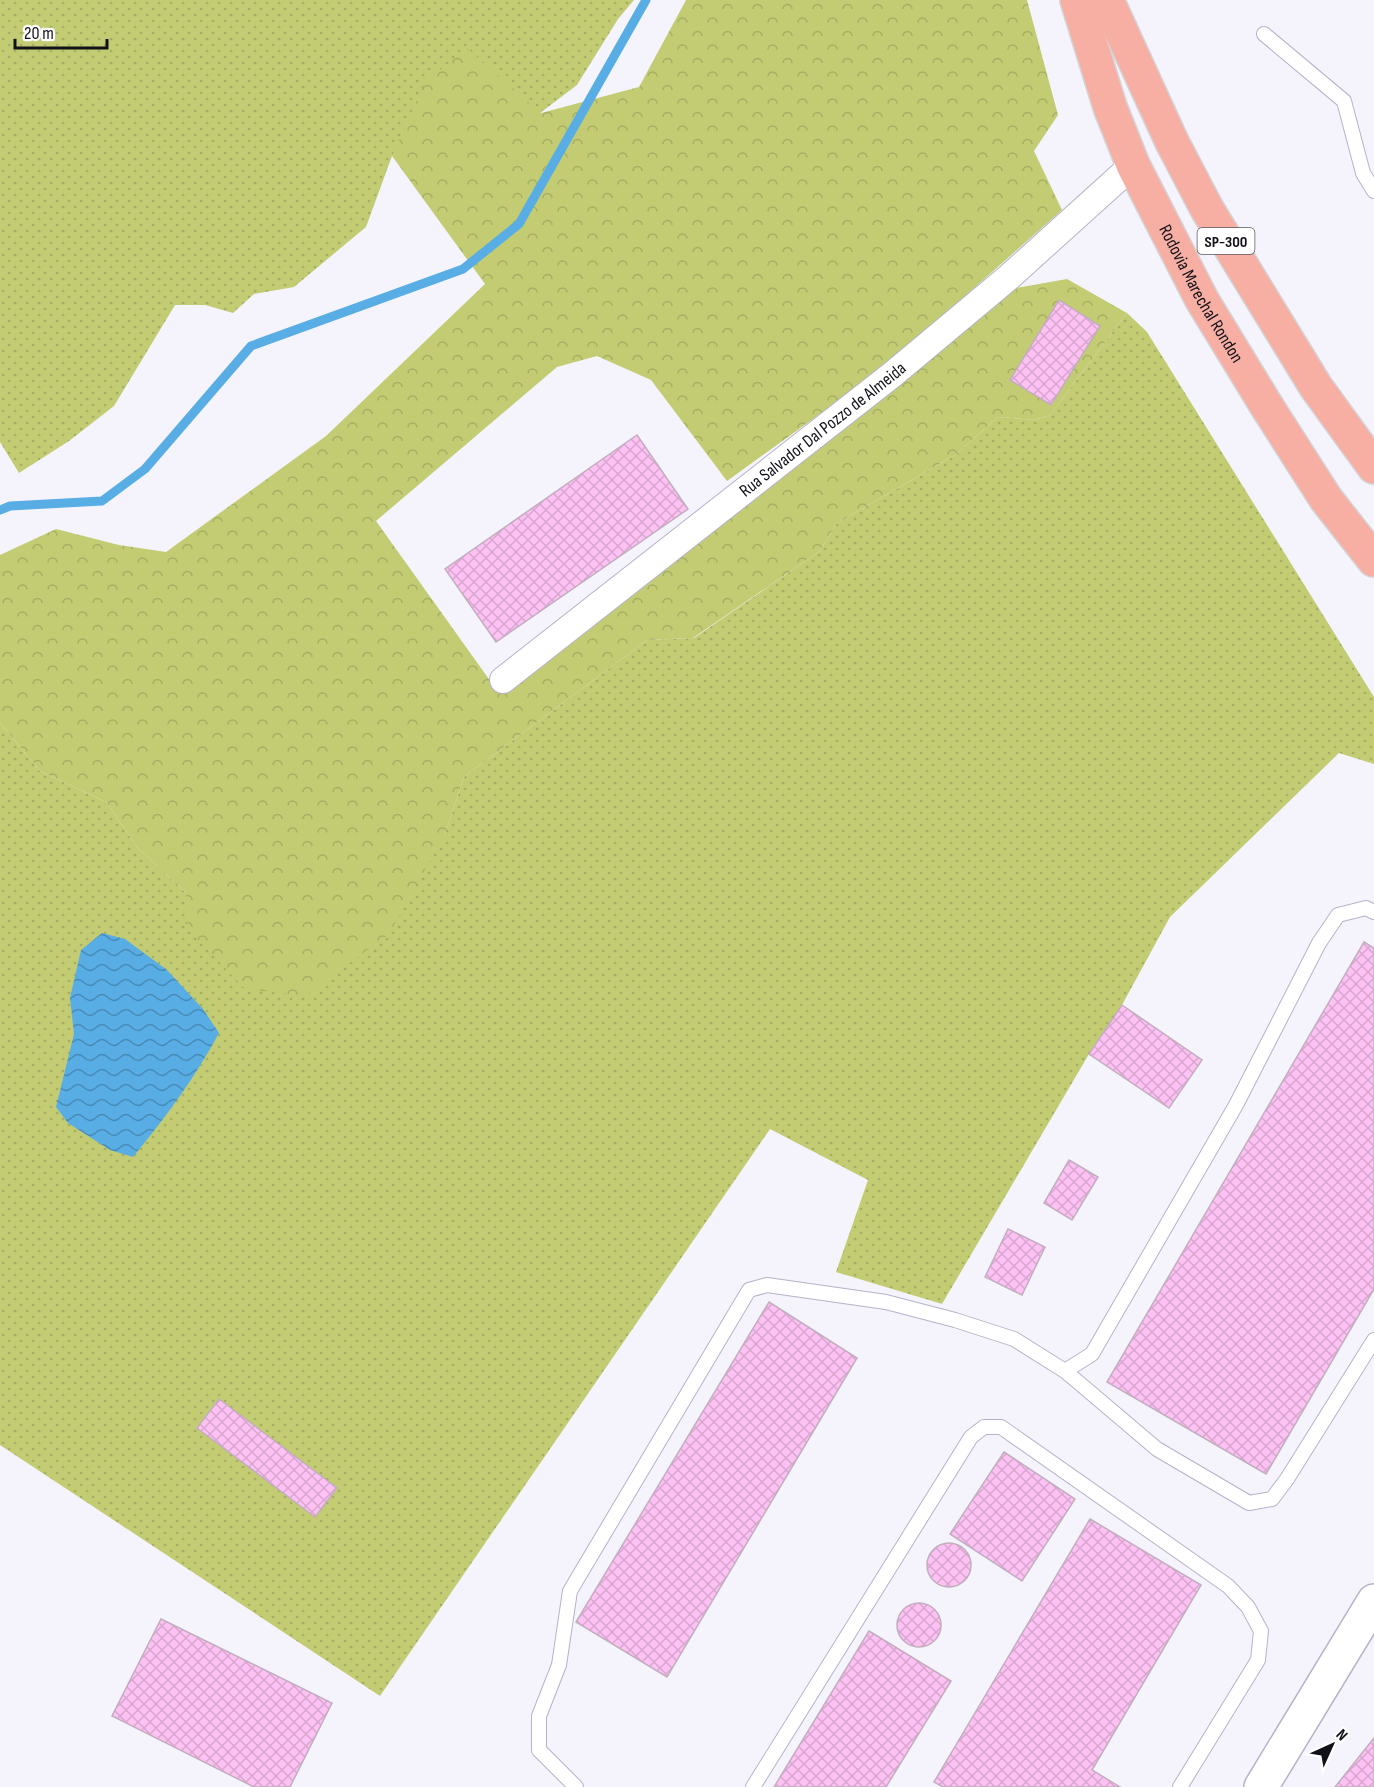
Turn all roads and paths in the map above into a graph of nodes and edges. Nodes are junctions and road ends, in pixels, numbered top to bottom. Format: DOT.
graph roads {
  1 [pos="1077,0"];
  2 [pos="1107,0"];
  3 [pos="1264,34"];
  4 [pos="1133,165"];
  5 [pos="1374,191"];
  6 [pos="1374,467"];
  7 [pos="1374,560"];
  8 [pos="503,680"];
  9 [pos="1374,912"];
  10 [pos="1374,1340"];
  11 [pos="1065,1371"];
  12 [pos="1374,1601"];
  13 [pos="576,1787"];
  14 [pos="753,1787"];
  15 [pos="1180,1787"];
  16 [pos="1261,1787"];
  1 -- 4 [label="main road, Rodovia Marechal Rondon / SP-300"];
  2 -- 6 [label="main road, SP-300"];
  3 -- 5 [label="lane"];
  4 -- 7 [label="main road, Rodovia Marechal Rondon / SP-300"];
  4 -- 8 [label="street, Rua Salvador Dal Pozzo de Almeida"];
  9 -- 11 [label="lane"];
  10 -- 11 [label="lane"];
  11 -- 13 [label="lane"];
  12 -- 16 [label="street"];
  14 -- 15 [label="lane"];
}
